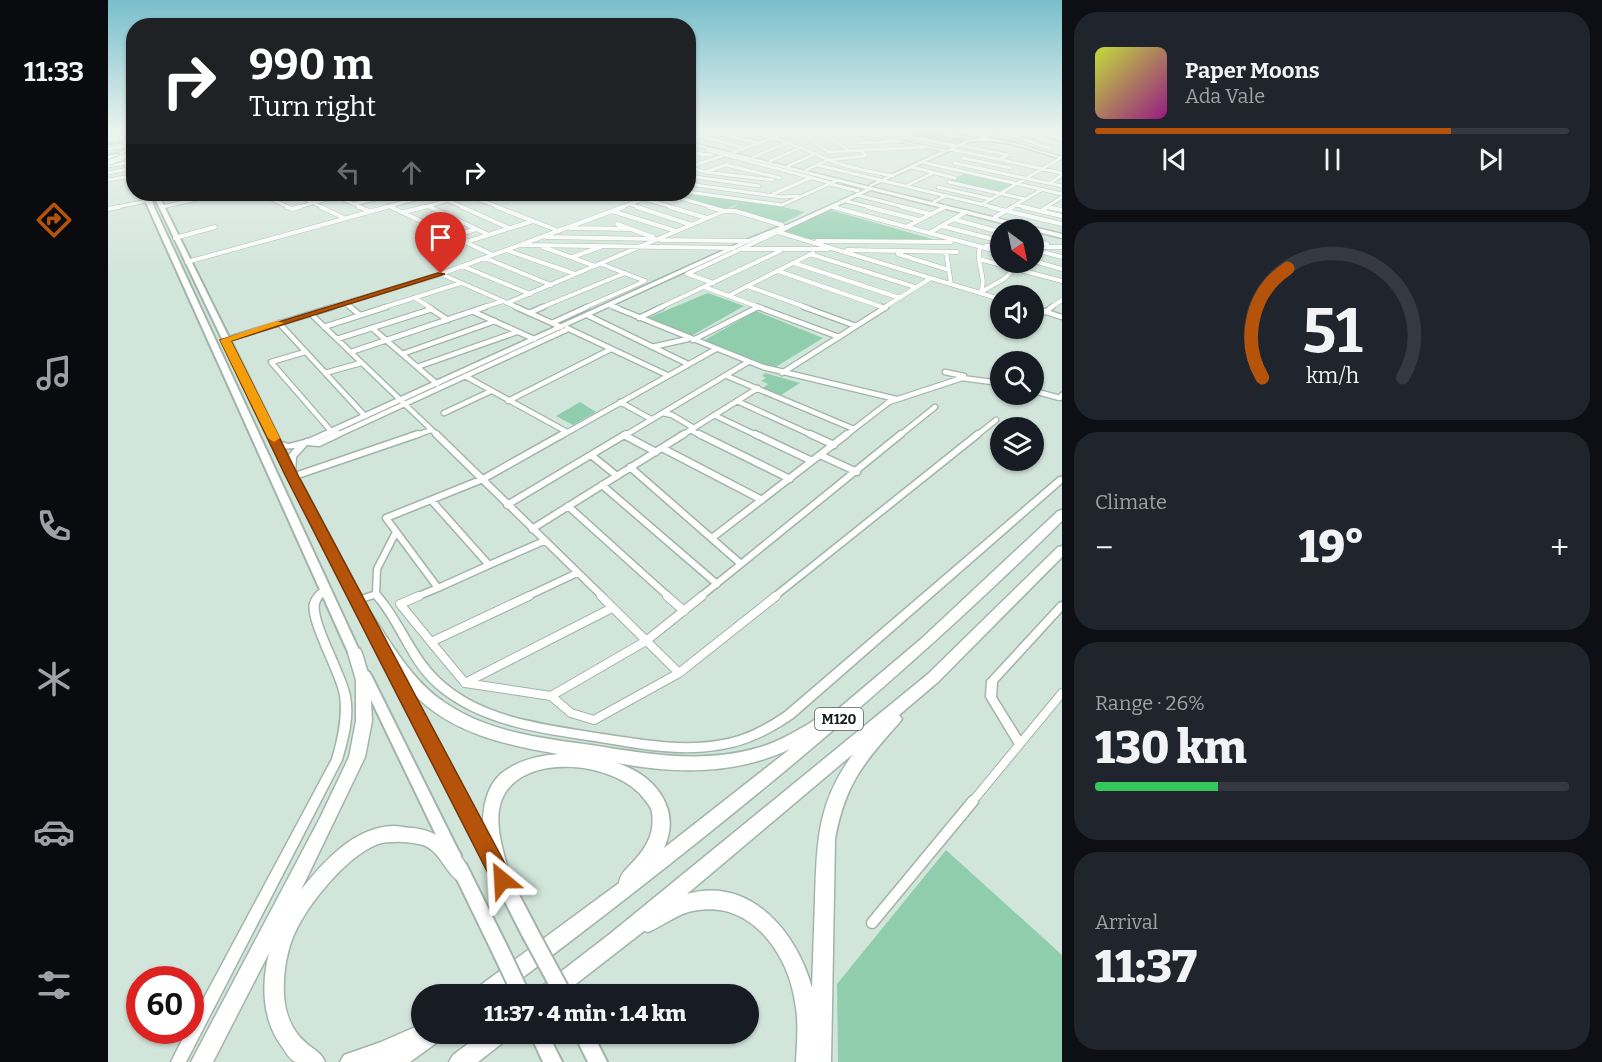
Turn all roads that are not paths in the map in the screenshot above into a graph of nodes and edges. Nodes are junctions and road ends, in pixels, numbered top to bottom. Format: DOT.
graph roads {
  1 [pos="708,179"];
  2 [pos="760,179"];
  3 [pos="778,179"];
  4 [pos="810,179"];
  5 [pos="813,179"];
  6 [pos="833,179"];
  7 [pos="833,179"];
  8 [pos="876,179"];
  9 [pos="886,179"];
  10 [pos="922,179"];
  11 [pos="954,179"];
  12 [pos="992,179"];
  13 [pos="1024,179"];
  14 [pos="1028,179"];
  15 [pos="1057,179"];
  16 [pos="718,180"];
  17 [pos="773,180"];
  18 [pos="838,180"];
  19 [pos="882,180"];
  20 [pos="949,182"];
  21 [pos="1050,183"];
  22 [pos="829,184"];
  23 [pos="1016,184"];
  24 [pos="696,185"];
  25 [pos="759,186"];
  26 [pos="906,186"];
  27 [pos="1062,186"];
  28 [pos="938,187"];
  29 [pos="722,189"];
  30 [pos="865,189"];
  31 [pos="1042,189"];
  32 [pos="746,192"];
  33 [pos="928,192"];
  34 [pos="696,193"];
  35 [pos="1000,194"];
  36 [pos="771,195"];
  37 [pos="715,196"];
  38 [pos="800,196"];
  39 [pos="946,196"];
  40 [pos="1062,196"];
  41 [pos="991,199"];
  42 [pos="1025,199"];
  43 [pos="150,201"];
  44 [pos="154,201"];
  45 [pos="177,201"];
  46 [pos="275,201"];
  47 [pos="310,201"];
  48 [pos="321,201"];
  49 [pos="348,201"];
  50 [pos="367,201"];
  51 [pos="406,201"];
  52 [pos="444,201"];
  53 [pos="449,201"];
  54 [pos="484,201"];
  55 [pos="636,201"];
  56 [pos="654,201"];
  57 [pos="690,201"];
  58 [pos="846,201"];
  59 [pos="1057,201"];
  60 [pos="934,202"];
  61 [pos="1062,202"];
  62 [pos="314,203"];
  63 [pos="354,204"];
  64 [pos="628,204"];
  65 [pos="153,205"];
  66 [pos="981,205"];
  67 [pos="1016,205"];
  68 [pos="389,206"];
  69 [pos="428,206"];
  70 [pos="833,207"];
  71 [pos="945,207"];
  72 [pos="1047,207"];
  73 [pos="108,210"];
  74 [pos="1062,210"];
  75 [pos="369,211"];
  76 [pos="612,211"];
  77 [pos="724,211"];
  78 [pos="1006,211"];
  79 [pos="1041,211"];
  80 [pos="404,212"];
  81 [pos="966,212"];
  82 [pos="930,214"];
  83 [pos="1062,216"];
  84 [pos="345,218"];
  85 [pos="633,218"];
  86 [pos="708,218"];
  87 [pos="994,218"];
  88 [pos="953,219"];
  89 [pos="919,220"];
  90 [pos="533,221"];
  91 [pos="617,224"];
  92 [pos="692,225"];
  93 [pos="1062,225"];
  94 [pos="942,226"];
  95 [pos="215,227"];
  96 [pos="906,227"];
  97 [pos="510,228"];
  98 [pos="566,228"];
  99 [pos="783,228"];
  100 [pos="476,229"];
  101 [pos="606,229"];
  102 [pos="990,229"];
  103 [pos="632,230"];
  104 [pos="559,231"];
  105 [pos="676,232"];
  106 [pos="929,233"];
  107 [pos="1052,234"];
  108 [pos="489,235"];
  109 [pos="1062,235"];
  110 [pos="453,236"];
  111 [pos="542,237"];
  112 [pos="175,238"];
  113 [pos="990,238"];
  114 [pos="658,239"];
  115 [pos="1044,239"];
  116 [pos="748,241"];
  117 [pos="807,241"];
  118 [pos="466,242"];
  119 [pos="961,242"];
  120 [pos="1044,243"];
  121 [pos="927,244"];
  122 [pos="519,245"];
  123 [pos="538,245"];
  124 [pos="604,246"];
  125 [pos="978,246"];
  126 [pos="990,246"];
  127 [pos="641,247"];
  128 [pos="1044,247"];
  129 [pos="1060,247"];
  130 [pos="733,248"];
  131 [pos="743,249"];
  132 [pos="783,249"];
  133 [pos="818,249"];
  134 [pos="837,249"];
  135 [pos="506,250"];
  136 [pos="990,250"];
  137 [pos="889,251"];
  138 [pos="914,252"];
  139 [pos="933,252"];
  140 [pos="946,252"];
  141 [pos="957,252"];
  142 [pos="1044,252"];
  143 [pos="978,253"];
  144 [pos="990,253"];
  145 [pos="810,254"];
  146 [pos="493,255"];
  147 [pos="573,257"];
  148 [pos="1062,257"];
  149 [pos="485,258"];
  150 [pos="979,259"];
  151 [pos="187,262"];
  152 [pos="990,262"];
  153 [pos="794,263"];
  154 [pos="1044,264"];
  155 [pos="598,265"];
  156 [pos="462,266"];
  157 [pos="1062,269"];
  158 [pos="949,270"];
  159 [pos="778,271"];
  160 [pos="624,273"];
  161 [pos="1009,273"];
  162 [pos="1033,273"];
  163 [pos="441,274"];
  164 [pos="576,274"];
  165 [pos="931,278"];
  166 [pos="645,281"];
  167 [pos="1062,281"];
  168 [pos="461,283"];
  169 [pos="713,283"];
  170 [pos="951,284"];
  171 [pos="551,285"];
  172 [pos="653,285"];
  173 [pos="747,286"];
  174 [pos="704,287"];
  175 [pos="915,287"];
  176 [pos="981,292"];
  177 [pos="530,294"];
  178 [pos="990,295"];
  179 [pos="728,296"];
  180 [pos="415,298"];
  181 [pos="900,298"];
  182 [pos="1062,300"];
  183 [pos="505,302"];
  184 [pos="346,304"];
  185 [pos="609,305"];
  186 [pos="758,307"];
  187 [pos="885,308"];
  188 [pos="432,309"];
  189 [pos="473,311"];
  190 [pos="1045,312"];
  191 [pos="529,313"];
  192 [pos="311,314"];
  193 [pos="360,315"];
  194 [pos="587,315"];
  195 [pos="1062,317"];
  196 [pos="639,318"];
  197 [pos="448,320"];
  198 [pos="495,321"];
  199 [pos="279,323"];
  200 [pos="552,323"];
  201 [pos="856,326"];
  202 [pos="324,327"];
  203 [pos="564,327"];
  204 [pos="372,328"];
  205 [pos="517,332"];
  206 [pos="839,337"];
  207 [pos="337,339"];
  208 [pos="534,339"];
  209 [pos="691,339"];
  210 [pos="225,340"];
  211 [pos="387,340"];
  212 [pos="652,347"];
  213 [pos="716,349"];
  214 [pos="611,350"];
  215 [pos="305,352"];
  216 [pos="351,352"];
  217 [pos="402,354"];
  218 [pos="748,362"];
  219 [pos="362,363"];
  220 [pos="688,364"];
  221 [pos="417,367"];
  222 [pos="945,372"];
  223 [pos="325,373"];
  224 [pos="782,373"];
  225 [pos="463,375"];
  226 [pos="667,375"];
  227 [pos="727,376"];
  228 [pos="974,378"];
  229 [pos="990,381"];
  230 [pos="437,384"];
  231 [pos="758,388"];
  232 [pos="491,391"];
  233 [pos="1044,394"];
  234 [pos="1062,395"];
  235 [pos="897,399"];
  236 [pos="508,401"];
  237 [pos="737,401"];
  238 [pos="402,402"];
  239 [pos="620,402"];
  240 [pos="935,407"];
  241 [pos="444,413"];
  242 [pos="662,413"];
  243 [pos="714,415"];
  244 [pos="365,416"];
  245 [pos="651,419"];
  246 [pos="990,425"];
  247 [pos="692,429"];
  248 [pos="854,429"];
  249 [pos="431,430"];
  250 [pos="331,431"];
  251 [pos="567,432"];
  252 [pos="624,435"];
  253 [pos="307,442"];
  254 [pos="276,443"];
  255 [pos="834,445"];
  256 [pos="662,448"];
  257 [pos="656,452"];
  258 [pos="591,455"];
  259 [pos="820,455"];
  260 [pos="812,461"];
  261 [pos="630,467"];
  262 [pos="857,472"];
  263 [pos="291,475"];
  264 [pos="617,476"];
  265 [pos="483,479"];
  266 [pos="789,479"];
  267 [pos="1062,479"];
  268 [pos="602,485"];
  269 [pos="762,500"];
  270 [pos="432,501"];
  271 [pos="507,505"];
  272 [pos="568,506"];
  273 [pos="1062,514"];
  274 [pos="532,529"];
  275 [pos="396,532"];
  276 [pos="712,538"];
  277 [pos="544,541"];
  278 [pos="1062,550"];
  279 [pos="741,564"];
  280 [pos="489,565"];
  281 [pos="577,573"];
  282 [pos="717,584"];
  283 [pos="438,588"];
  284 [pos="325,589"];
  285 [pos="376,594"];
  286 [pos="358,600"];
  287 [pos="1062,605"];
  288 [pos="612,608"];
  289 [pos="684,611"];
  290 [pos="365,615"];
  291 [pos="646,641"];
  292 [pos="431,642"];
  293 [pos="355,653"];
  294 [pos="679,674"];
  295 [pos="933,678"];
  296 [pos="886,680"];
  297 [pos="465,684"];
  298 [pos="1062,693"];
  299 [pos="551,696"];
  300 [pos="1019,742"];
  301 [pos="462,874"];
  302 [pos="502,880"];
  303 [pos="601,908"];
  304 [pos="872,923"];
  305 [pos="618,940"];
  306 [pos="512,974"];
  307 [pos="498,984"];
  308 [pos="516,984"];
  309 [pos="558,984"];
  310 [pos="561,984"];
  311 [pos="411,1039"];
  312 [pos="418,1044"];
  313 [pos="485,1044"];
  314 [pos="544,1044"];
  315 [pos="588,1044"];
  316 [pos="467,1058"];
  317 [pos="178,1062"];
  318 [pos="202,1062"];
  319 [pos="314,1062"];
  320 [pos="351,1062"];
  321 [pos="392,1062"];
  322 [pos="553,1062"];
  323 [pos="598,1062"];
  324 [pos="807,1062"];
  325 [pos="820,1062"];
  1 -- 16 [label="street"];
  2 -- 17 [label="street"];
  3 -- 17 [label="street"];
  4 -- 36 [label="street"];
  5 -- 22 [label="street"];
  6 -- 18 [label="main road"];
  7 -- 30 [label="main road"];
  8 -- 19 [label="street"];
  9 -- 19 [label="street"];
  10 -- 26 [label="street"];
  11 -- 20 [label="street"];
  12 -- 23 [label="street"];
  13 -- 23 [label="street"];
  14 -- 21 [label="street"];
  15 -- 21 [label="street"];
  16 -- 25 [label="street"];
  17 -- 25 [label="street"];
  18 -- 22 [label="street"];
  18 -- 30 [label="main road"];
  19 -- 26 [label="street"];
  19 -- 30 [label="street"];
  20 -- 28 [label="street"];
  20 -- 35 [label="street"];
  21 -- 27 [label="street"];
  22 -- 30 [label="street"];
  22 -- 38 [label="street"];
  23 -- 31 [label="street"];
  23 -- 35 [label="street"];
  24 -- 29 [label="street"];
  25 -- 32 [label="street"];
  26 -- 33 [label="street"];
  28 -- 33 [label="street"];
  28 -- 41 [label="street"];
  29 -- 32 [label="street"];
  29 -- 37 [label="street"];
  30 -- 58 [label="main road"];
  30 -- 60 [label="main road"];
  30 -- 71 [label="main road"];
  30 -- 82 [label="street"];
  30 -- 99 [label="main road"];
  31 -- 40 [label="street"];
  31 -- 42 [label="street"];
  32 -- 36 [label="street"];
  33 -- 39 [label="street"];
  34 -- 37 [label="street"];
  35 -- 41 [label="street"];
  35 -- 42 [label="street"];
  36 -- 38 [label="street"];
  37 -- 38 [label="street"];
  39 -- 60 [label="street"];
  39 -- 66 [label="street"];
  40 -- 59 [label="street"];
  41 -- 66 [label="street"];
  42 -- 67 [label="street"];
  43 -- 65 [label="main road"];
  44 -- 65 [label="main road"];
  45 -- 65 [label="street"];
  46 -- 62 [label="street"];
  47 -- 62 [label="street"];
  48 -- 62 [label="street"];
  49 -- 63 [label="street"];
  50 -- 63 [label="street"];
  51 -- 68 [label="street"];
  52 -- 69 [label="street"];
  53 -- 97 [label="street"];
  54 -- 90 [label="street"];
  55 -- 64 [label="street"];
  56 -- 86 [label="street"];
  57 -- 77 [label="street"];
  58 -- 70 [label="main road"];
  58 -- 89 [label="street"];
  59 -- 61 [label="street"];
  59 -- 72 [label="street"];
  60 -- 87 [label="main road"];
  62 -- 84 [label="street"];
  63 -- 75 [label="street"];
  64 -- 76 [label="street"];
  64 -- 92 [label="street"];
  65 -- 73 [label="street"];
  65 -- 112 [label="main road"];
  65 -- 284 [label="main road"];
  66 -- 78 [label="street"];
  67 -- 78 [label="street"];
  67 -- 79 [label="street"];
  68 -- 75 [label="street"];
  68 -- 80 [label="street"];
  69 -- 80 [label="street"];
  69 -- 100 [label="street"];
  70 -- 96 [label="street"];
  70 -- 99 [label="main road"];
  71 -- 81 [label="main road"];
  71 -- 82 [label="street"];
  72 -- 74 [label="street"];
  72 -- 79 [label="street"];
  75 -- 84 [label="street"];
  76 -- 85 [label="street"];
  76 -- 98 [label="street"];
  77 -- 86 [label="street"];
  77 -- 99 [label="street"];
  78 -- 87 [label="street"];
  78 -- 93 [label="street"];
  79 -- 83 [label="street"];
  80 -- 110 [label="street"];
  81 -- 87 [label="main road"];
  81 -- 88 [label="street"];
  82 -- 89 [label="street"];
  84 -- 151 [label="street"];
  85 -- 91 [label="street"];
  85 -- 105 [label="street"];
  86 -- 92 [label="street"];
  87 -- 107 [label="main road"];
  87 -- 109 [label="main road"];
  88 -- 94 [label="street"];
  88 -- 102 [label="street"];
  89 -- 96 [label="street"];
  90 -- 97 [label="street"];
  90 -- 104 [label="street"];
  91 -- 101 [label="street"];
  91 -- 103 [label="street"];
  92 -- 105 [label="street"];
  94 -- 106 [label="street"];
  94 -- 113 [label="street"];
  95 -- 112 [label="street"];
  96 -- 106 [label="street"];
  97 -- 108 [label="street"];
  98 -- 101 [label="street"];
  98 -- 104 [label="street"];
  99 -- 116 [label="main road"];
  99 -- 117 [label="street"];
  99 -- 131 [label="street"];
  100 -- 108 [label="street"];
  100 -- 110 [label="street"];
  101 -- 103 [label="street"];
  103 -- 114 [label="street"];
  104 -- 111 [label="street"];
  105 -- 114 [label="street"];
  106 -- 119 [label="street"];
  107 -- 109 [label="main road"];
  107 -- 115 [label="street"];
  108 -- 118 [label="street"];
  110 -- 118 [label="street"];
  111 -- 114 [label="street"];
  111 -- 122 [label="street"];
  112 -- 151 [label="main road"];
  114 -- 116 [label="street"];
  114 -- 127 [label="street"];
  116 -- 130 [label="main road"];
  117 -- 121 [label="street"];
  117 -- 134 [label="street"];
  118 -- 146 [label="street"];
  119 -- 121 [label="street"];
  119 -- 125 [label="street"];
  120 -- 129 [label="street"];
  121 -- 138 [label="street"];
  121 -- 139 [label="street"];
  122 -- 123 [label="street"];
  122 -- 135 [label="street"];
  123 -- 124 [label="street"];
  123 -- 147 [label="street"];
  124 -- 127 [label="street"];
  124 -- 147 [label="street"];
  125 -- 126 [label="street"];
  125 -- 136 [label="street"];
  125 -- 143 [label="street"];
  127 -- 130 [label="street"];
  127 -- 155 [label="street"];
  128 -- 129 [label="street"];
  130 -- 172 [label="main road"];
  131 -- 132 [label="street"];
  131 -- 169 [label="street"];
  132 -- 133 [label="street"];
  132 -- 169 [label="street"];
  133 -- 134 [label="street"];
  133 -- 145 [label="street"];
  134 -- 137 [label="street"];
  134 -- 165 [label="street"];
  135 -- 146 [label="street"];
  135 -- 164 [label="street"];
  137 -- 138 [label="street"];
  137 -- 158 [label="street"];
  138 -- 139 [label="street"];
  139 -- 140 [label="street"];
  140 -- 141 [label="street"];
  140 -- 158 [label="street"];
  142 -- 148 [label="street"];
  143 -- 144 [label="street"];
  143 -- 150 [label="street"];
  145 -- 153 [label="street"];
  145 -- 175 [label="street"];
  146 -- 149 [label="street"];
  147 -- 155 [label="street"];
  149 -- 156 [label="street"];
  149 -- 171 [label="street"];
  150 -- 152 [label="street"];
  150 -- 176 [label="street"];
  151 -- 210 [label="main road"];
  153 -- 159 [label="street"];
  153 -- 181 [label="street"];
  154 -- 157 [label="street"];
  155 -- 160 [label="street"];
  155 -- 164 [label="street"];
  156 -- 163 [label="street"];
  156 -- 177 [label="street"];
  158 -- 170 [label="street"];
  159 -- 173 [label="street"];
  159 -- 187 [label="street"];
  160 -- 166 [label="street"];
  160 -- 191 [label="street"];
  161 -- 176 [label="street"];
  162 -- 167 [label="street"];
  163 -- 168 [label="street"];
  163 -- 184 [label="street"];
  164 -- 171 [label="street"];
  165 -- 170 [label="street"];
  165 -- 175 [label="street"];
  166 -- 172 [label="street"];
  166 -- 200 [label="street"];
  168 -- 180 [label="street"];
  168 -- 183 [label="street"];
  169 -- 174 [label="street"];
  170 -- 176 [label="street"];
  171 -- 177 [label="street"];
  172 -- 185 [label="main road"];
  173 -- 179 [label="street"];
  173 -- 201 [label="street"];
  174 -- 179 [label="street"];
  174 -- 196 [label="street"];
  175 -- 181 [label="street"];
  176 -- 178 [label="street"];
  177 -- 183 [label="street"];
  179 -- 186 [label="street"];
  180 -- 188 [label="street"];
  180 -- 193 [label="street"];
  181 -- 187 [label="street"];
  182 -- 190 [label="street"];
  183 -- 189 [label="street"];
  183 -- 191 [label="street"];
  184 -- 192 [label="street"];
  184 -- 193 [label="street"];
  185 -- 194 [label="main road"];
  185 -- 196 [label="street"];
  186 -- 206 [label="street"];
  186 -- 209 [label="street"];
  187 -- 201 [label="street"];
  188 -- 197 [label="street"];
  188 -- 204 [label="street"];
  189 -- 197 [label="street"];
  189 -- 198 [label="street"];
  190 -- 195 [label="street"];
  191 -- 200 [label="street"];
  192 -- 199 [label="street"];
  192 -- 202 [label="street"];
  193 -- 202 [label="street"];
  194 -- 203 [label="main road"];
  194 -- 212 [label="street"];
  196 -- 209 [label="street"];
  197 -- 211 [label="street"];
  198 -- 205 [label="street"];
  198 -- 217 [label="street"];
  199 -- 210 [label="street"];
  199 -- 215 [label="street"];
  200 -- 203 [label="street"];
  201 -- 206 [label="street"];
  202 -- 207 [label="street"];
  203 -- 208 [label="main road"];
  203 -- 214 [label="street"];
  203 -- 225 [label="street"];
  204 -- 207 [label="street"];
  204 -- 211 [label="street"];
  205 -- 208 [label="street"];
  205 -- 221 [label="street"];
  206 -- 224 [label="street"];
  207 -- 216 [label="street"];
  208 -- 225 [label="main road"];
  209 -- 212 [label="street"];
  209 -- 213 [label="street"];
  210 -- 254 [label="main road"];
  211 -- 216 [label="street"];
  211 -- 217 [label="street"];
  212 -- 220 [label="street"];
  213 -- 218 [label="street"];
  213 -- 220 [label="street"];
  214 -- 226 [label="street"];
  214 -- 236 [label="street"];
  215 -- 223 [label="street"];
  215 -- 250 [label="street"];
  216 -- 219 [label="street"];
  217 -- 221 [label="street"];
  218 -- 224 [label="street"];
  218 -- 227 [label="street"];
  219 -- 223 [label="street"];
  219 -- 238 [label="street"];
  220 -- 226 [label="street"];
  221 -- 230 [label="street"];
  222 -- 228 [label="street"];
  223 -- 244 [label="street"];
  224 -- 235 [label="street"];
  225 -- 230 [label="main road"];
  225 -- 232 [label="street"];
  225 -- 238 [label="street"];
  226 -- 239 [label="street"];
  227 -- 231 [label="street"];
  227 -- 242 [label="street"];
  228 -- 229 [label="street"];
  228 -- 235 [label="street"];
  230 -- 238 [label="main road"];
  231 -- 237 [label="street"];
  231 -- 248 [label="street"];
  232 -- 236 [label="street"];
  232 -- 241 [label="street"];
  233 -- 234 [label="street"];
  235 -- 248 [label="street"];
  236 -- 251 [label="street"];
  237 -- 243 [label="street"];
  237 -- 255 [label="street"];
  238 -- 244 [label="main road"];
  238 -- 249 [label="street"];
  238 -- 253 [label="street"];
  239 -- 245 [label="street"];
  239 -- 251 [label="street"];
  240 -- 262 [label="street"];
  242 -- 245 [label="street"];
  242 -- 247 [label="street"];
  243 -- 247 [label="street"];
  243 -- 260 [label="street"];
  244 -- 250 [label="main road"];
  245 -- 252 [label="street"];
  246 -- 294 [label="street"];
  247 -- 256 [label="street"];
  247 -- 266 [label="street"];
  248 -- 255 [label="street"];
  249 -- 263 [label="street"];
  249 -- 265 [label="street"];
  250 -- 253 [label="main road"];
  251 -- 265 [label="street"];
  252 -- 257 [label="street"];
  252 -- 258 [label="street"];
  253 -- 254 [label="main road"];
  253 -- 263 [label="main road"];
  254 -- 263 [label="main road"];
  255 -- 259 [label="street"];
  256 -- 257 [label="street"];
  256 -- 269 [label="street"];
  257 -- 261 [label="street"];
  258 -- 264 [label="street"];
  258 -- 271 [label="street"];
  259 -- 260 [label="street"];
  259 -- 262 [label="street"];
  260 -- 266 [label="street"];
  261 -- 264 [label="street"];
  261 -- 276 [label="street"];
  262 -- 279 [label="street"];
  263 -- 286 [label="main road"];
  264 -- 268 [label="street"];
  265 -- 270 [label="street"];
  265 -- 271 [label="street"];
  266 -- 269 [label="street"];
  267 -- 285 [label="street"];
  268 -- 272 [label="street"];
  268 -- 282 [label="street"];
  269 -- 276 [label="street"];
  270 -- 275 [label="street"];
  270 -- 280 [label="street"];
  271 -- 274 [label="street"];
  272 -- 274 [label="street"];
  272 -- 289 [label="street"];
  273 -- 296 [label="highway, M120"];
  274 -- 277 [label="street"];
  275 -- 283 [label="street"];
  275 -- 285 [label="street"];
  276 -- 279 [label="street"];
  277 -- 280 [label="street"];
  277 -- 281 [label="street"];
  278 -- 295 [label="highway, M120"];
  279 -- 282 [label="street"];
  280 -- 283 [label="street"];
  281 -- 288 [label="street"];
  281 -- 292 [label="street"];
  282 -- 289 [label="street"];
  283 -- 292 [label="street"];
  284 -- 293 [label="main road"];
  284 -- 317 [label="street"];
  285 -- 286 [label="street"];
  286 -- 290 [label="main road"];
  287 -- 300 [label="street"];
  288 -- 291 [label="street"];
  288 -- 297 [label="street"];
  289 -- 291 [label="street"];
  290 -- 296 [label="highway"];
  290 -- 302 [label="main road"];
  291 -- 294 [label="street"];
  291 -- 299 [label="street"];
  292 -- 297 [label="street"];
  293 -- 301 [label="main road"];
  293 -- 318 [label="highway"];
  294 -- 299 [label="street"];
  295 -- 305 [label="highway, M120"];
  295 -- 325 [label="highway"];
  296 -- 303 [label="highway, M120"];
  297 -- 299 [label="street"];
  298 -- 300 [label="street"];
  300 -- 304 [label="street"];
  301 -- 306 [label="main road, bridge"];
  301 -- 319 [label="highway"];
  302 -- 303 [label="highway"];
  302 -- 309 [label="main road, bridge"];
  303 -- 306 [label="highway, M120"];
  305 -- 310 [label="highway"];
  305 -- 324 [label="highway"];
  306 -- 307 [label="highway, M120"];
  306 -- 308 [label="main road, bridge"];
  311 -- 320 [label="highway"];
  312 -- 321 [label="highway"];
  313 -- 316 [label="highway"];
  314 -- 322 [label="main road"];
  315 -- 323 [label="main road"];
}
